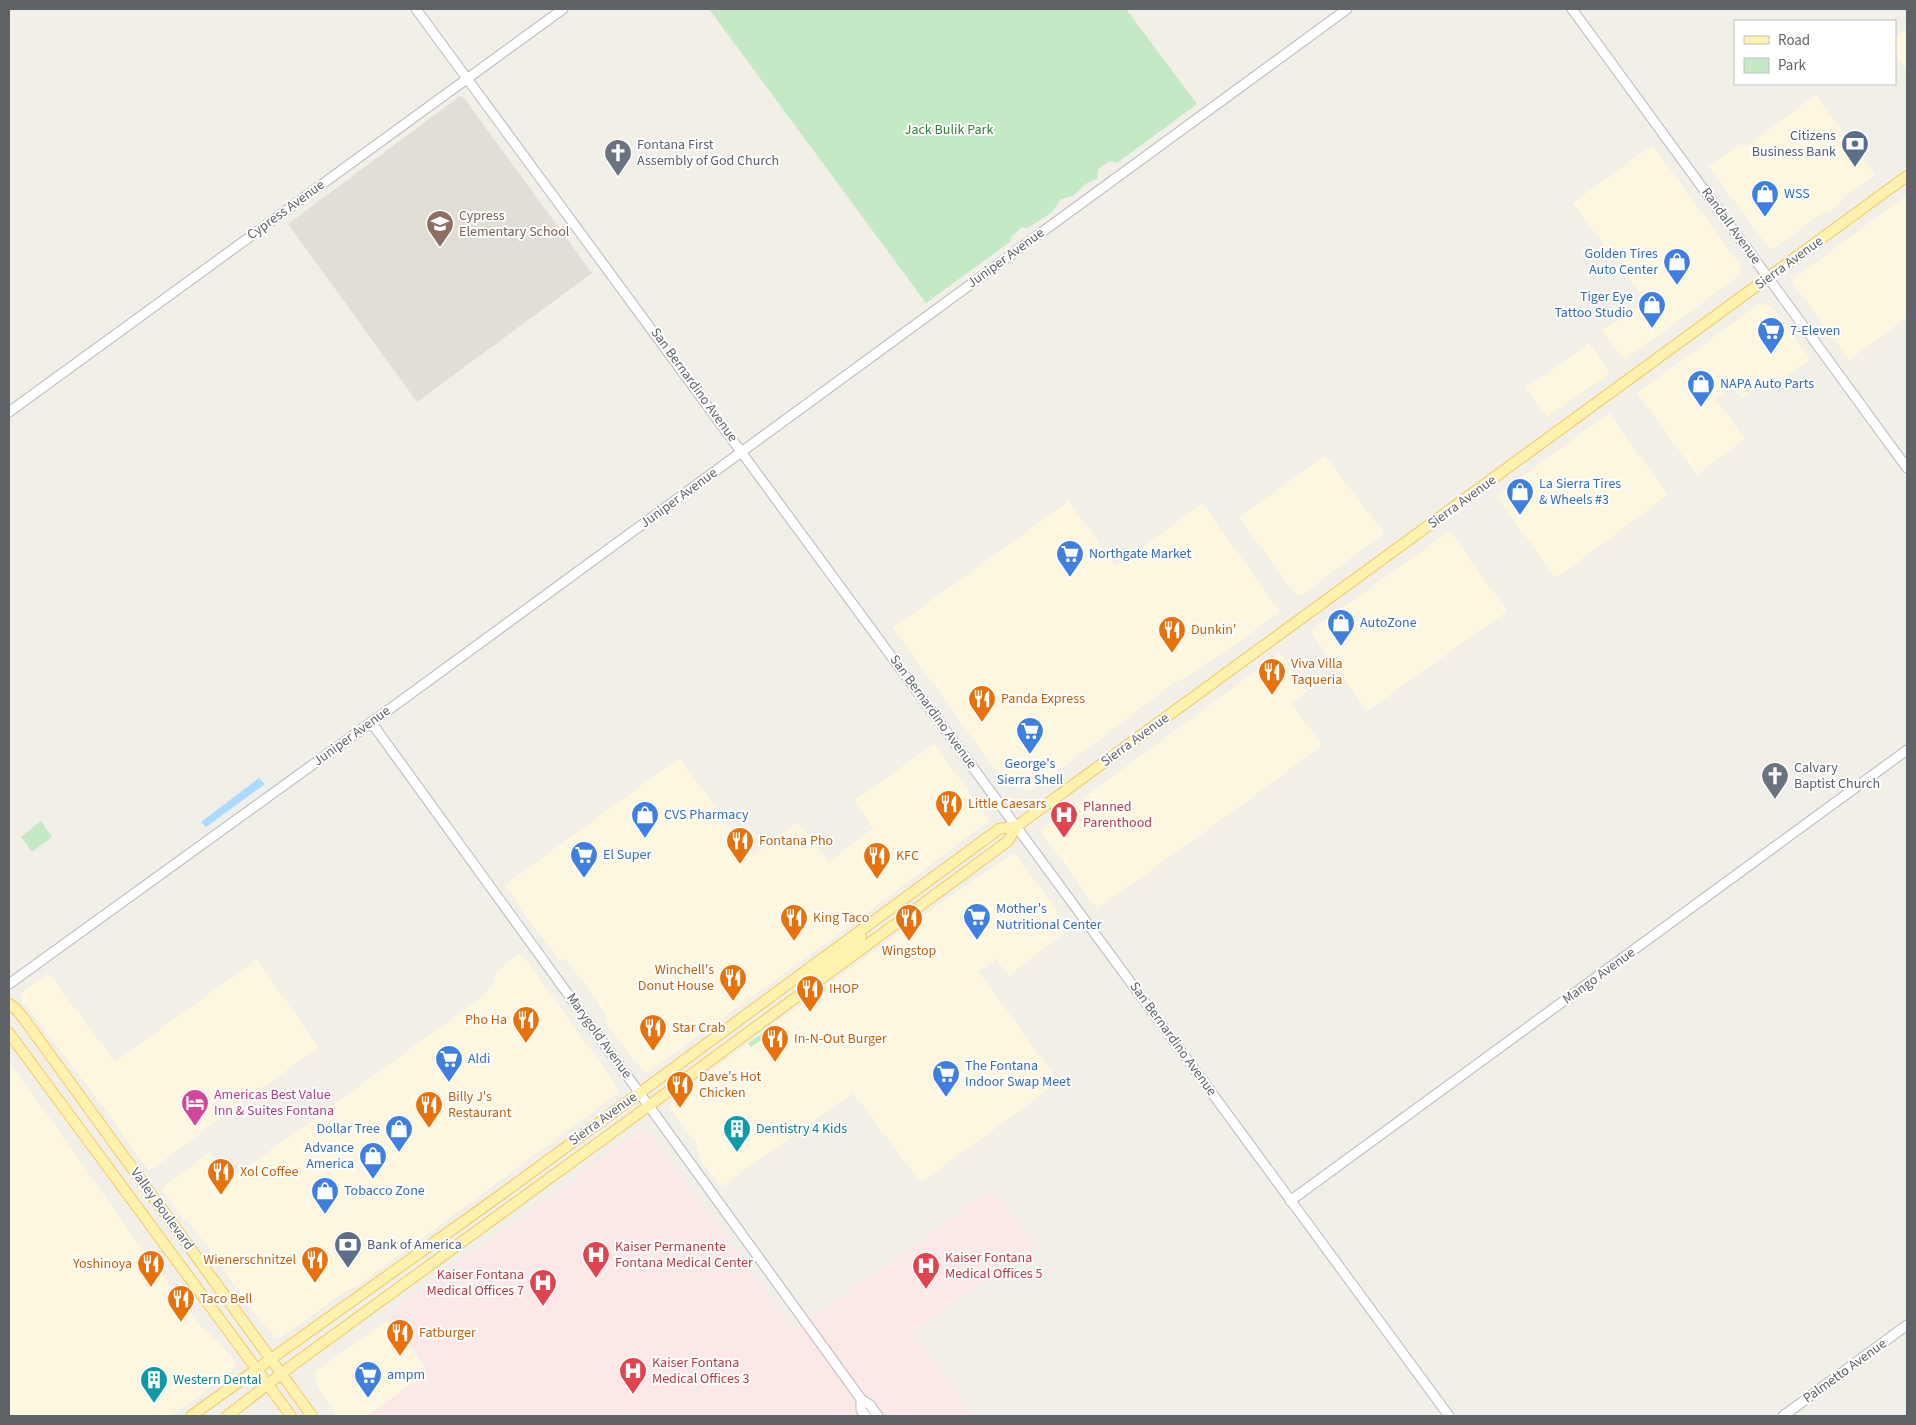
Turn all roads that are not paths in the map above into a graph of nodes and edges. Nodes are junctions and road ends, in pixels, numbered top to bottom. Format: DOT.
graph roads {
  1 [pos="416,9"];
  2 [pos="563,9"];
  3 [pos="1347,9"];
  4 [pos="1572,9"];
  5 [pos="468,77"];
  6 [pos="1907,176"];
  7 [pos="1769,277"];
  8 [pos="9,412"];
  9 [pos="742,451"];
  10 [pos="1907,468"];
  11 [pos="371,722"];
  12 [pos="1907,750"];
  13 [pos="1017,826"];
  14 [pos="870,924"];
  15 [pos="9,984"];
  16 [pos="813,985"];
  17 [pos="9,1004"];
  18 [pos="9,1033"];
  19 [pos="640,1092"];
  20 [pos="650,1105"];
  21 [pos="1290,1201"];
  22 [pos="1907,1325"];
  23 [pos="271,1359"];
  24 [pos="257,1368"];
  25 [pos="281,1374"];
  26 [pos="269,1385"];
  27 [pos="861,1399"];
  28 [pos="191,1416"];
  29 [pos="227,1416"];
  30 [pos="291,1416"];
  31 [pos="312,1416"];
  32 [pos="866,1416"];
  33 [pos="873,1416"];
  34 [pos="878,1416"];
  35 [pos="1448,1416"];
  36 [pos="1783,1416"];
  1 -- 5 [label="street, San Bernardino Avenue"];
  2 -- 5 [label="street, Cypress Avenue"];
  3 -- 9 [label="street, Juniper Avenue"];
  4 -- 7 [label="street, Randall Avenue"];
  5 -- 8 [label="street, Cypress Avenue"];
  5 -- 9 [label="street, San Bernardino Avenue"];
  6 -- 7 [label="main road, Sierra Avenue"];
  7 -- 10 [label="street, Randall Avenue"];
  7 -- 13 [label="main road, Sierra Avenue"];
  9 -- 11 [label="street, Juniper Avenue"];
  9 -- 13 [label="street, San Bernardino Avenue"];
  11 -- 15 [label="street, Juniper Avenue"];
  11 -- 19 [label="street, Marygold Avenue"];
  12 -- 21 [label="street, Mango Avenue"];
  13 -- 14 [label="main road, Sierra Avenue"];
  13 -- 16 [label="main road, Sierra Avenue"];
  13 -- 21 [label="street, San Bernardino Avenue"];
  14 -- 16 [label="main road"];
  14 -- 19 [label="main road, Sierra Avenue"];
  16 -- 20 [label="main road, Sierra Avenue"];
  17 -- 23 [label="main road, Valley Boulevard"];
  18 -- 24 [label="main road, Valley Boulevard"];
  19 -- 20 [label="street, Marygold Avenue"];
  19 -- 23 [label="main road, Sierra Avenue"];
  20 -- 25 [label="main road, Sierra Avenue"];
  20 -- 27 [label="street, Marygold Avenue"];
  21 -- 35 [label="street, San Bernardino Avenue"];
  22 -- 36 [label="street, Palmetto Avenue"];
  23 -- 24 [label="main road, Sierra Avenue"];
  23 -- 25 [label="main road, Valley Boulevard"];
  24 -- 26 [label="main road, Valley Boulevard"];
  24 -- 28 [label="main road, Sierra Avenue"];
  25 -- 26 [label="main road, Sierra Avenue"];
  25 -- 31 [label="main road, Valley Boulevard"];
  26 -- 29 [label="main road, Sierra Avenue"];
  26 -- 30 [label="main road, Valley Boulevard"];
  27 -- 32 [label="street, Marygold Avenue"];
  27 -- 33 [label="street"];
  27 -- 34 [label="street, Marygold Avenue"];
}
